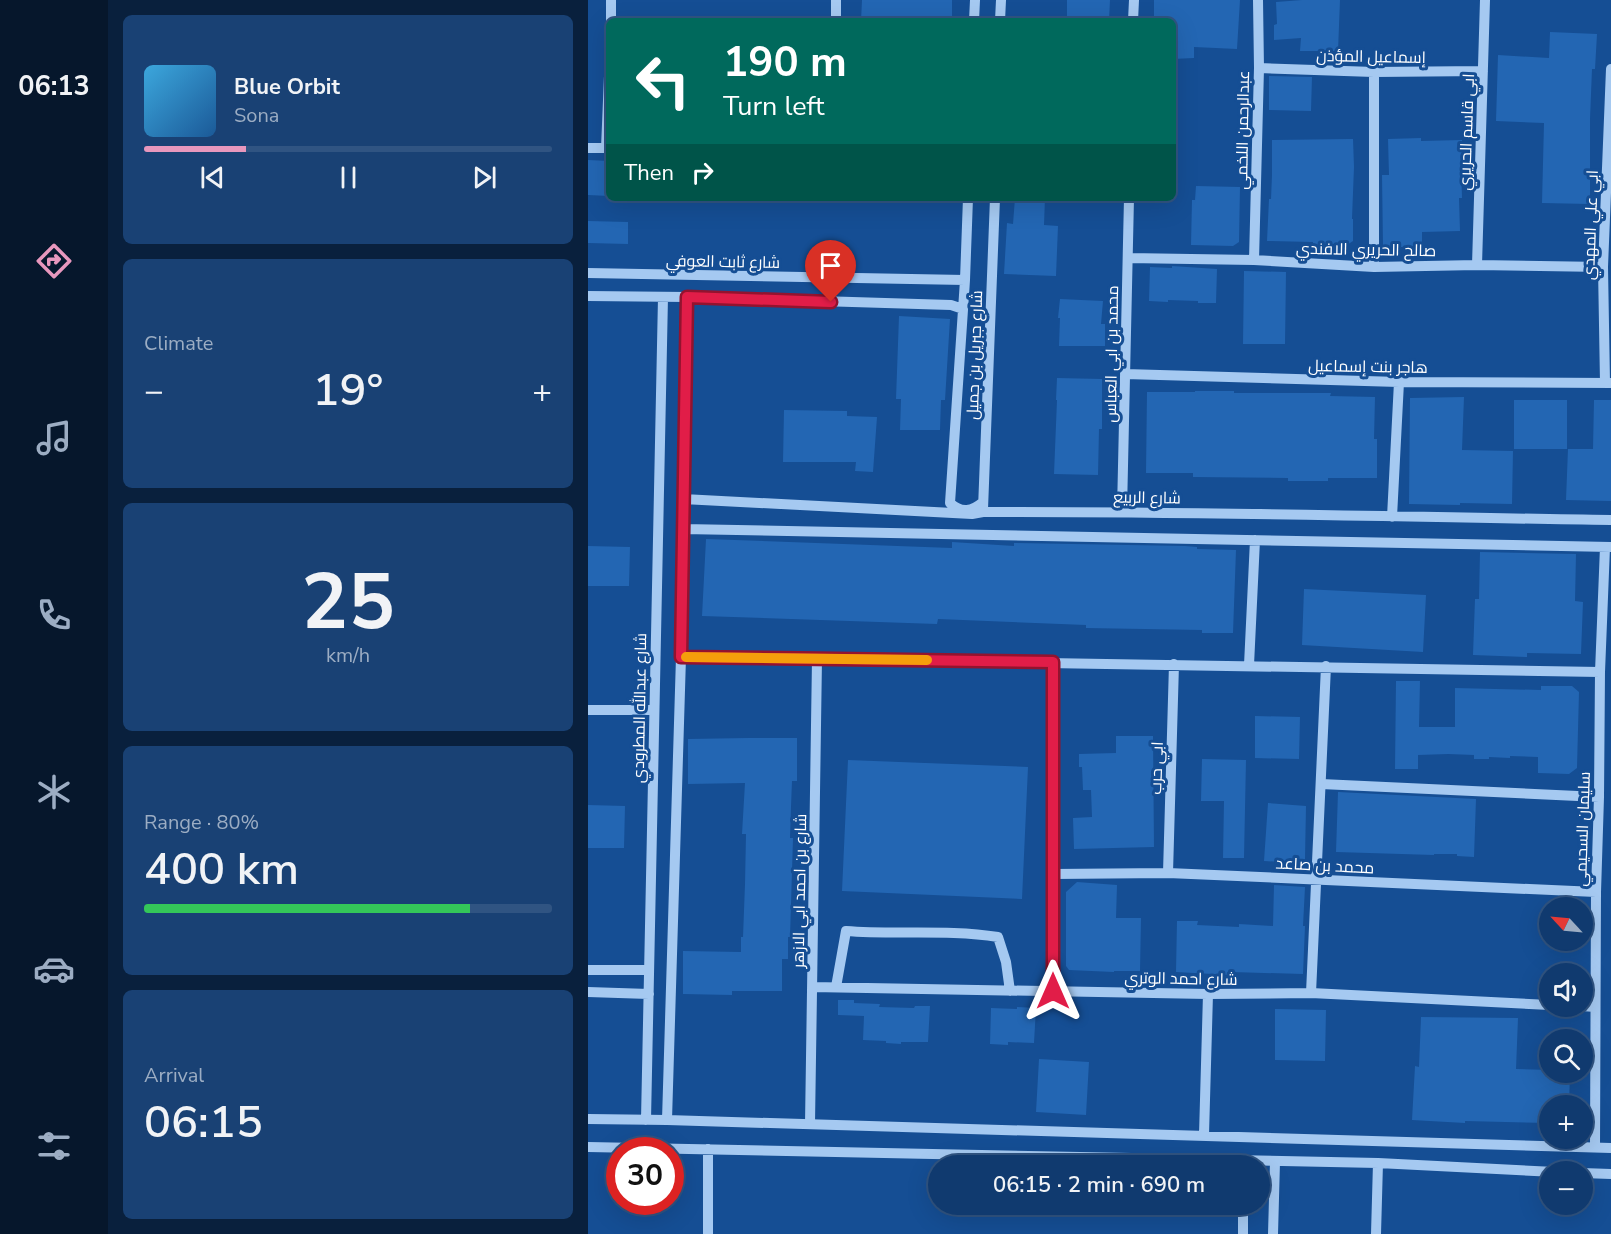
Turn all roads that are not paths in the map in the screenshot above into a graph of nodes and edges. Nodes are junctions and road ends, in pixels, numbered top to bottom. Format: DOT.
graph roads {
  1 [pos="611,0"];
  2 [pos="836,0"];
  3 [pos="975,0"];
  4 [pos="1001,0"];
  5 [pos="1134,0"];
  6 [pos="1258,0"];
  7 [pos="1485,0"];
  8 [pos="611,18"];
  9 [pos="836,18"];
  10 [pos="974,18"];
  11 [pos="1000,18"];
  12 [pos="1133,18"];
  13 [pos="1259,68"];
  14 [pos="1611,69"];
  15 [pos="1482,71"];
  16 [pos="1374,72"];
  17 [pos="588,148"];
  18 [pos="606,148"];
  19 [pos="968,201"];
  20 [pos="995,201"];
  21 [pos="1129,201"];
  22 [pos="1128,258"];
  23 [pos="1254,260"];
  24 [pos="1477,265"];
  25 [pos="1374,267"];
  26 [pos="1603,267"];
  27 [pos="588,273"];
  28 [pos="950,280"];
  29 [pos="966,280"];
  30 [pos="588,296"];
  31 [pos="663,297"];
  32 [pos="687,297"];
  33 [pos="951,305"];
  34 [pos="963,309"];
  35 [pos="1125,374"];
  36 [pos="1398,382"];
  37 [pos="1608,383"];
  38 [pos="683,499"];
  39 [pos="983,507"];
  40 [pos="1122,511"];
  41 [pos="1392,517"];
  42 [pos="1611,520"];
  43 [pos="683,529"];
  44 [pos="1255,540"];
  45 [pos="1608,547"];
  46 [pos="681,657"];
  47 [pos="817,659"];
  48 [pos="1053,662"];
  49 [pos="1173,664"];
  50 [pos="1249,665"];
  51 [pos="1326,666"];
  52 [pos="1600,672"];
  53 [pos="588,710"];
  54 [pos="654,710"];
  55 [pos="1321,784"];
  56 [pos="1599,797"];
  57 [pos="1053,873"];
  58 [pos="1168,873"];
  59 [pos="1316,880"];
  60 [pos="1596,892"];
  61 [pos="588,970"];
  62 [pos="649,970"];
  63 [pos="812,987"];
  64 [pos="836,987"];
  65 [pos="1010,990"];
  66 [pos="1053,991"];
  67 [pos="588,992"];
  68 [pos="1311,993"];
  69 [pos="649,994"];
  70 [pos="1208,994"];
  71 [pos="1539,1004"];
  72 [pos="1595,1007"];
  73 [pos="588,1119"];
  74 [pos="646,1120"];
  75 [pos="668,1120"];
  76 [pos="810,1124"];
  77 [pos="1204,1135"];
  78 [pos="588,1147"];
  79 [pos="1594,1147"];
  80 [pos="1611,1148"];
  81 [pos="708,1149"];
  82 [pos="938,1155"];
  83 [pos="1270,1162"];
  84 [pos="1275,1162"];
  85 [pos="1378,1163"];
  86 [pos="1539,1171"];
  87 [pos="1593,1173"];
  88 [pos="1611,1174"];
  89 [pos="1243,1215"];
  90 [pos="708,1234"];
  91 [pos="1243,1234"];
  92 [pos="1273,1234"];
  93 [pos="1376,1234"];
  1 -- 8 [label="street"];
  2 -- 9 [label="street"];
  3 -- 10 [label="street"];
  4 -- 11 [label="street"];
  5 -- 12 [label="street"];
  6 -- 13 [label="street, عبدالرحمن اللخمي"];
  7 -- 15 [label="street, ابي قاسم الحريري"];
  13 -- 16 [label="street, إسماعيل المؤذن"];
  13 -- 23 [label="street, عبدالرحمن اللخمي"];
  14 -- 26 [label="street, ابي علي المهدي"];
  15 -- 16 [label="street, إسماعيل المؤذن"];
  15 -- 24 [label="street, ابي قاسم الحريري"];
  16 -- 25 [label="street"];
  17 -- 18 [label="street"];
  19 -- 29 [label="street, شارع جبريل بن جميل"];
  20 -- 39 [label="street, شارع جبريل بن جميل"];
  21 -- 22 [label="street, محمد بن ابي العباس"];
  22 -- 23 [label="street, صالح الحريري الافندي"];
  22 -- 35 [label="street, محمد بن ابي العباس"];
  23 -- 25 [label="street, صالح الحريري الافندي"];
  24 -- 25 [label="street, صالح الحريري الافندي"];
  24 -- 26 [label="street, صالح الحريري الافندي"];
  26 -- 37 [label="street, ابي علي المهدي"];
  27 -- 28 [label="street, شارع ثابت العوفي"];
  28 -- 29 [label="street, شارع ثابت العوفي"];
  28 -- 33 [label="street"];
  29 -- 34 [label="street, شارع جبريل بن جميل"];
  30 -- 31 [label="street"];
  31 -- 32 [label="street"];
  31 -- 54 [label="street, شارع عبدالله المطرودي"];
  32 -- 33 [label="street"];
  32 -- 38 [label="street"];
  33 -- 34 [label="street"];
  34 -- 39 [label="street, شارع جبريل بن جميل"];
  35 -- 36 [label="street, هاجر بنت إسماعيل"];
  35 -- 40 [label="street, محمد بن ابي العباس"];
  36 -- 37 [label="street, هاجر بنت إسماعيل"];
  36 -- 41 [label="street"];
  38 -- 39 [label="street, شارع الربيع"];
  38 -- 43 [label="street"];
  39 -- 40 [label="street, شارع الربيع"];
  40 -- 41 [label="street, شارع الربيع"];
  41 -- 42 [label="street, شارع الربيع"];
  43 -- 44 [label="street"];
  43 -- 46 [label="street"];
  44 -- 45 [label="street"];
  44 -- 50 [label="street"];
  45 -- 52 [label="street, سليمان السحيمي"];
  46 -- 47 [label="street"];
  46 -- 75 [label="street"];
  47 -- 48 [label="street"];
  47 -- 63 [label="street, شارع بن احمد ابي الازهر"];
  48 -- 49 [label="street"];
  48 -- 57 [label="street"];
  49 -- 50 [label="street"];
  49 -- 58 [label="street, ابي حرب"];
  50 -- 51 [label="street"];
  51 -- 52 [label="street"];
  51 -- 55 [label="street"];
  52 -- 56 [label="street, سليمان السحيمي"];
  53 -- 54 [label="street"];
  54 -- 62 [label="street, شارع عبدالله المطرودي"];
  55 -- 56 [label="street"];
  55 -- 59 [label="street"];
  56 -- 60 [label="street, سليمان السحيمي"];
  57 -- 58 [label="street, محمد بن صاعد"];
  57 -- 66 [label="street"];
  58 -- 59 [label="street, محمد بن صاعد"];
  59 -- 60 [label="street, محمد بن صاعد"];
  59 -- 68 [label="street"];
  60 -- 72 [label="street, سليمان السحيمي"];
  61 -- 62 [label="street"];
  62 -- 69 [label="street, شارع عبدالله المطرودي"];
  63 -- 64 [label="street, شارع احمد الوتري"];
  63 -- 76 [label="street, شارع بن احمد ابي الازهر"];
  64 -- 65 [label="street, شارع احمد الوتري"];
  64 -- 65 [label="street"];
  65 -- 66 [label="street, شارع احمد الوتري"];
  66 -- 70 [label="street, شارع احمد الوتري"];
  67 -- 69 [label="street"];
  68 -- 70 [label="street, شارع احمد الوتري"];
  68 -- 71 [label="street, شارع احمد الوتري"];
  69 -- 74 [label="street, شارع عبدالله المطرودي"];
  70 -- 77 [label="street"];
  72 -- 79 [label="street, سليمان السحيمي"];
  73 -- 74 [label="street"];
  74 -- 75 [label="street"];
  75 -- 76 [label="street"];
  76 -- 77 [label="street"];
  77 -- 79 [label="street"];
  78 -- 81 [label="street"];
  79 -- 80 [label="street"];
  81 -- 82 [label="street"];
  81 -- 90 [label="street"];
  83 -- 84 [label="street"];
  84 -- 85 [label="street"];
  84 -- 92 [label="street"];
  85 -- 86 [label="street"];
  85 -- 93 [label="street"];
  87 -- 88 [label="street"];
  89 -- 91 [label="street"];
}
